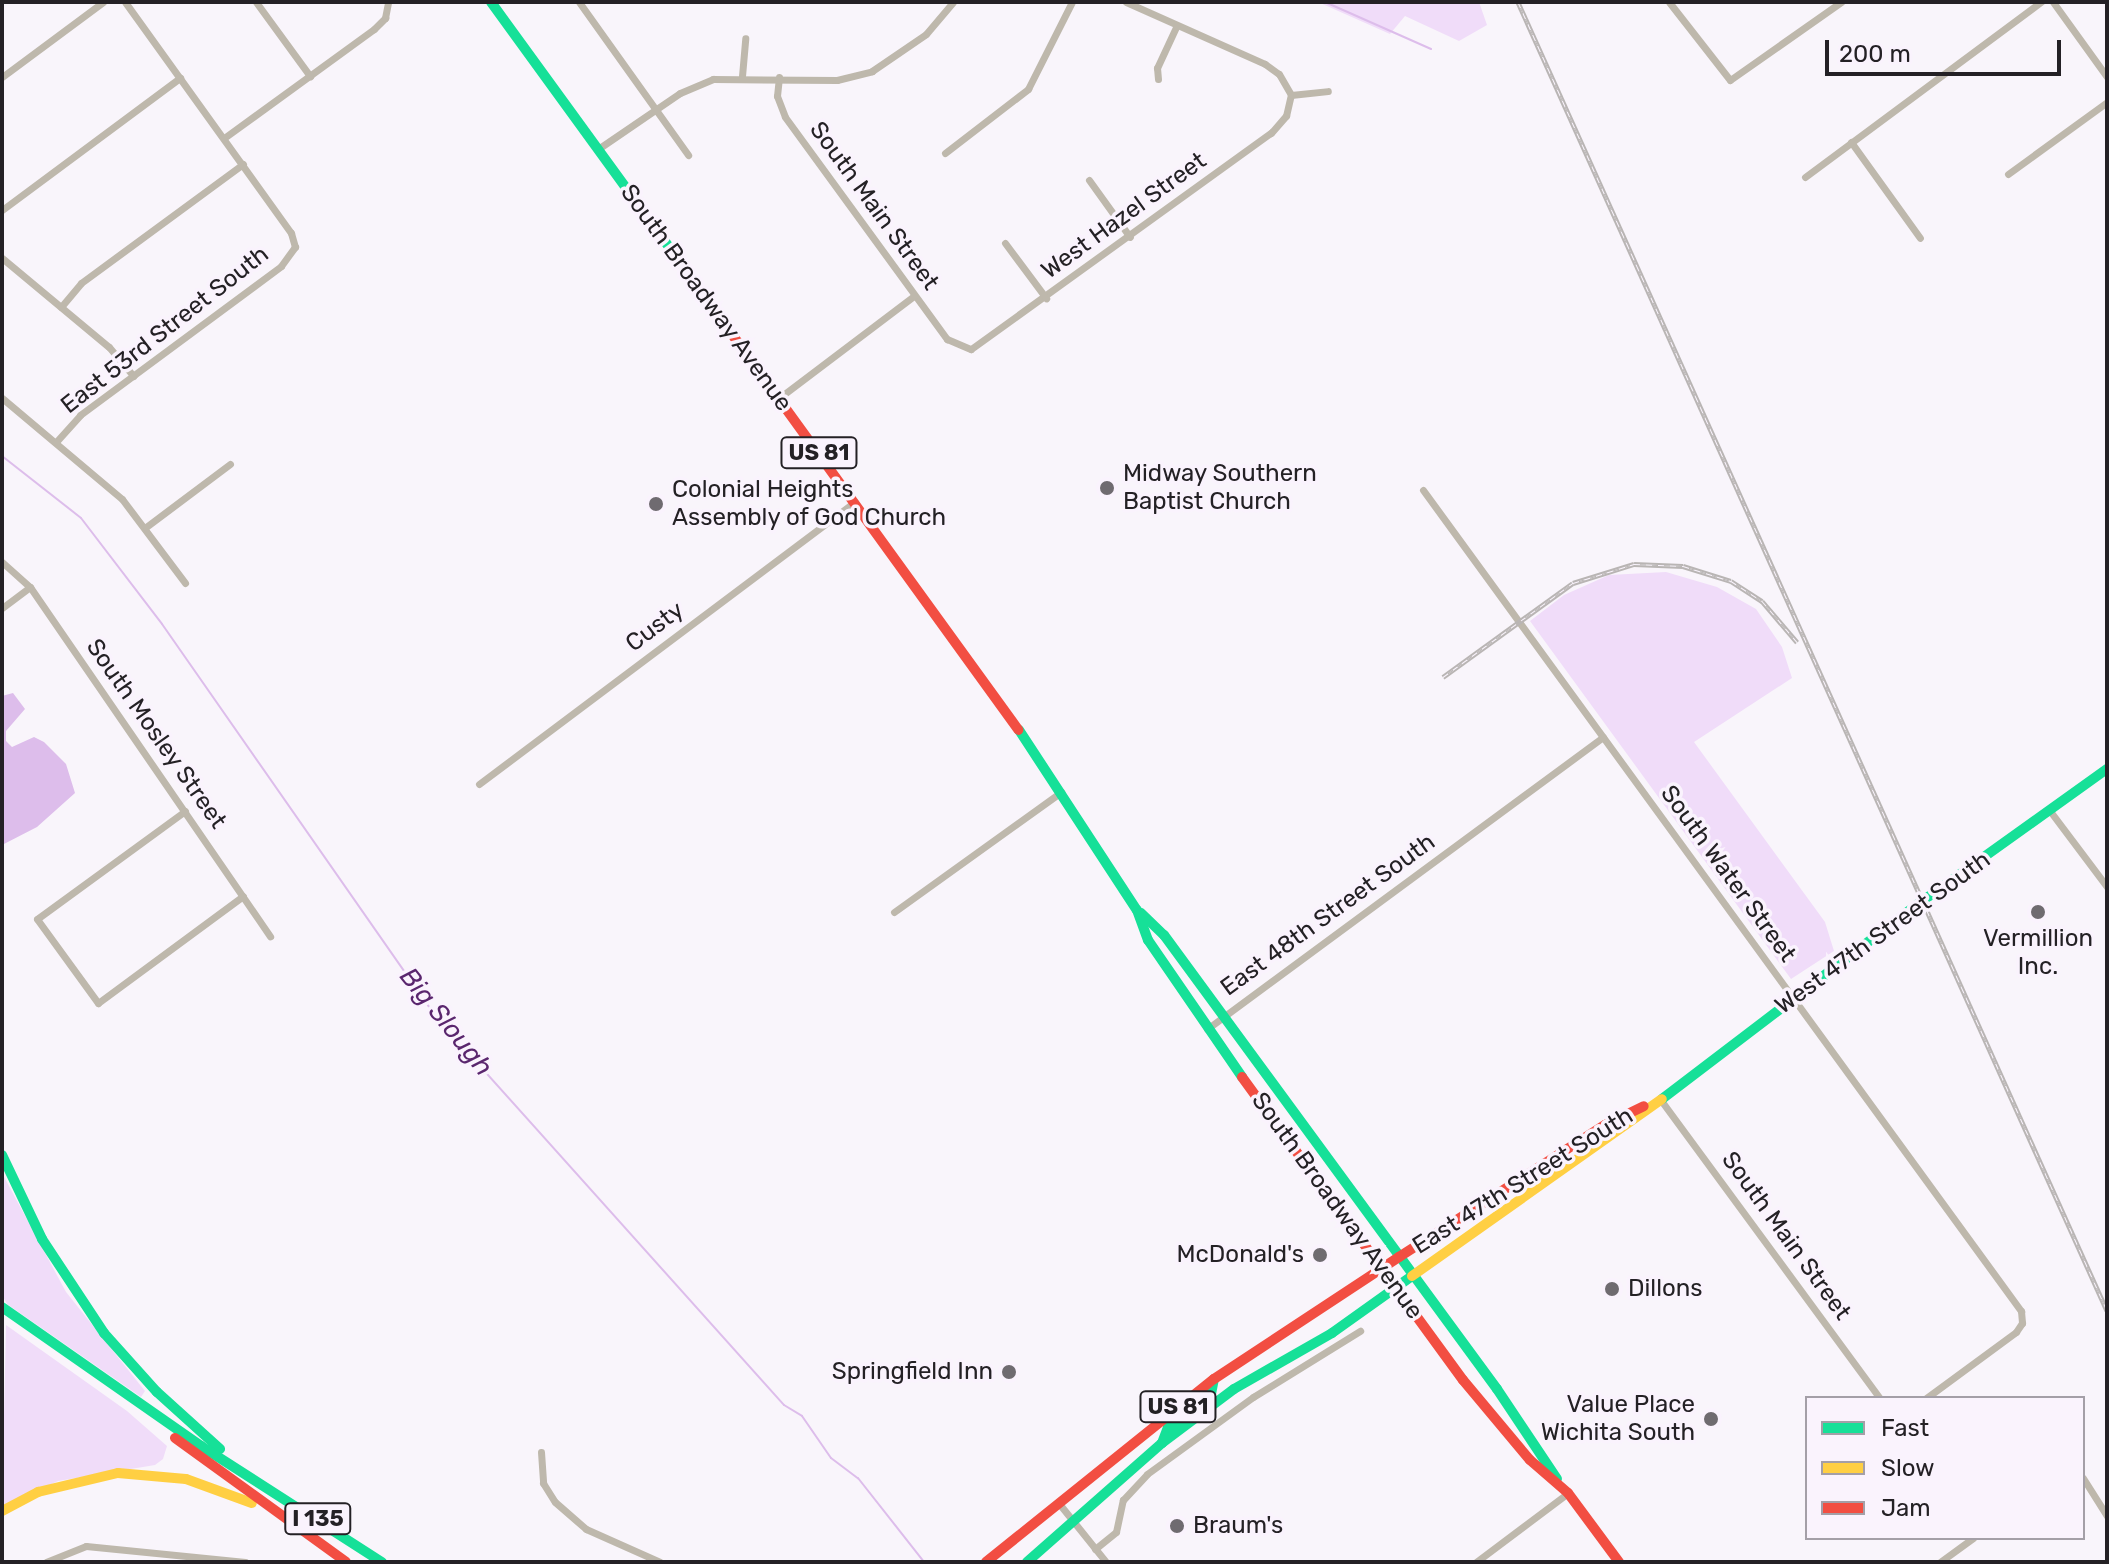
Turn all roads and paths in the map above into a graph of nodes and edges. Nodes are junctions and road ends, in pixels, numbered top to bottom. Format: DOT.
graph roads {
  1 [pos="103,2"];
  2 [pos="125,2"];
  3 [pos="256,2"];
  4 [pos="491,2"];
  5 [pos="579,2"];
  6 [pos="953,2"];
  7 [pos="1072,2"];
  8 [pos="1126,2"];
  9 [pos="1669,2"];
  10 [pos="1841,2"];
  11 [pos="2041,2"];
  12 [pos="2053,2"];
  13 [pos="388,7"];
  14 [pos="1177,25"];
  15 [pos="745,38"];
  16 [pos="310,76"];
  17 [pos="742,76"];
  18 [pos="2,77"];
  19 [pos="779,77"];
  20 [pos="2107,77"];
  21 [pos="180,78"];
  22 [pos="1158,79"];
  23 [pos="1328,91"];
  24 [pos="1291,95"];
  25 [pos="2107,102"];
  26 [pos="656,110"];
  27 [pos="224,138"];
  28 [pos="1851,142"];
  29 [pos="598,149"];
  30 [pos="945,153"];
  31 [pos="688,155"];
  32 [pos="243,164"];
  33 [pos="2008,174"];
  34 [pos="1805,177"];
  35 [pos="1089,180"];
  36 [pos="2,210"];
  37 [pos="1130,237"];
  38 [pos="1920,238"];
  39 [pos="1005,243"];
  40 [pos="2,258"];
  41 [pos="914,296"];
  42 [pos="1046,298"];
  43 [pos="61,307"];
  44 [pos="961,348"];
  45 [pos="133,376"];
  46 [pos="2,398"];
  47 [pos="779,398"];
  48 [pos="56,442"];
  49 [pos="230,464"];
  50 [pos="1423,490"];
  51 [pos="855,502"];
  52 [pos="146,527"];
  53 [pos="2,562"];
  54 [pos="185,583"];
  55 [pos="30,587"];
  56 [pos="2,608"];
  57 [pos="1603,737"];
  58 [pos="2107,769"];
  59 [pos="479,784"];
  60 [pos="1061,792"];
  61 [pos="185,811"];
  62 [pos="2050,811"];
  63 [pos="2107,887"];
  64 [pos="243,896"];
  65 [pos="1137,910"];
  66 [pos="894,912"];
  67 [pos="270,936"];
  68 [pos="1793,998"];
  69 [pos="1222,1019"];
  70 [pos="1207,1029"];
  71 [pos="1660,1099"];
  72 [pos="2,1155"];
  73 [pos="1399,1257"];
  74 [pos="1382,1268"];
  75 [pos="1412,1276"];
  76 [pos="1397,1287"];
  77 [pos="2,1307"];
  78 [pos="2,1315"];
  79 [pos="1292,1329"];
  80 [pos="1360,1331"];
  81 [pos="1214,1379"];
  82 [pos="1234,1389"];
  83 [pos="1879,1396"];
  84 [pos="1929,1396"];
  85 [pos="1244,1404"];
  86 [pos="1162,1443"];
  87 [pos="541,1452"];
  88 [pos="255,1477"];
  89 [pos="2085,1481"];
  90 [pos="1564,1489"];
  91 [pos="1061,1506"];
  92 [pos="2,1511"];
  93 [pos="274,1513"];
  94 [pos="2107,1516"];
  95 [pos="1074,1522"];
  96 [pos="1970,1540"];
  97 [pos="1095,1549"];
  98 [pos="46,1562"];
  99 [pos="245,1562"];
  100 [pos="346,1562"];
  101 [pos="382,1562"];
  102 [pos="660,1562"];
  103 [pos="986,1562"];
  104 [pos="1027,1562"];
  105 [pos="1106,1562"];
  106 [pos="1476,1562"];
  107 [pos="1619,1562"];
  108 [pos="1940,1562"];
  1 -- 18 [label="street"];
  2 -- 21 [label="street"];
  3 -- 16 [label="street"];
  4 -- 29 [label="main road, South Broadway Avenue / US 81"];
  5 -- 26 [label="street"];
  6 -- 19 [label="street"];
  7 -- 30 [label="street"];
  8 -- 14 [label="street"];
  9 -- 10 [label="street"];
  11 -- 28 [label="street"];
  12 -- 20 [label="street"];
  13 -- 16 [label="street"];
  14 -- 22 [label="street"];
  14 -- 24 [label="street"];
  15 -- 17 [label="street"];
  16 -- 27 [label="street"];
  17 -- 19 [label="street"];
  17 -- 26 [label="street"];
  19 -- 41 [label="street, South Main Street"];
  21 -- 27 [label="street"];
  21 -- 36 [label="street"];
  23 -- 24 [label="street"];
  24 -- 37 [label="street, West Hazel Street"];
  25 -- 33 [label="street"];
  26 -- 29 [label="street"];
  26 -- 31 [label="street"];
  27 -- 32 [label="street"];
  28 -- 34 [label="street"];
  28 -- 38 [label="street"];
  29 -- 47 [label="main road, South Broadway Avenue / US 81"];
  32 -- 43 [label="street"];
  32 -- 45 [label="street, East 53rd Street South"];
  35 -- 37 [label="street"];
  37 -- 42 [label="street, West Hazel Street"];
  39 -- 42 [label="street"];
  40 -- 43 [label="street"];
  41 -- 44 [label="street, South Main Street"];
  41 -- 47 [label="street"];
  42 -- 44 [label="street, West Hazel Street"];
  43 -- 45 [label="street"];
  45 -- 48 [label="street, East 53rd Street South"];
  46 -- 48 [label="street"];
  47 -- 51 [label="main road, South Broadway Avenue / US 81"];
  48 -- 52 [label="street"];
  49 -- 52 [label="street"];
  50 -- 57 [label="street, South Water Street"];
  51 -- 59 [label="street, Custy"];
  51 -- 60 [label="main road, South Broadway Avenue / US 81"];
  52 -- 54 [label="street"];
  53 -- 55 [label="street, South Mosley Street"];
  55 -- 56 [label="street"];
  55 -- 61 [label="street, South Mosley Street"];
  57 -- 68 [label="street, South Water Street"];
  57 -- 69 [label="street, East 48th Street South"];
  58 -- 62 [label="main road, West 47th Street South"];
  60 -- 65 [label="main road, South Broadway Avenue / US 81"];
  60 -- 66 [label="street"];
  61 -- 64 [label="street, South Mosley Street"];
  61 -- 64 [label="street"];
  62 -- 63 [label="street"];
  62 -- 68 [label="main road, West 47th Street South"];
  64 -- 67 [label="street, South Mosley Street"];
  65 -- 69 [label="main road, South Broadway Avenue / US 81"];
  65 -- 70 [label="main road, South Broadway Avenue / US 81"];
  68 -- 71 [label="main road, West 47th Street South"];
  68 -- 84 [label="street, South Water Street"];
  69 -- 70 [label="street, East 48th Street South"];
  69 -- 73 [label="main road, South Broadway Avenue / US 81"];
  70 -- 74 [label="main road, South Broadway Avenue / US 81"];
  71 -- 73 [label="main road, East 47th Street South"];
  71 -- 75 [label="main road, East 47th Street South"];
  71 -- 83 [label="street, South Main Street"];
  72 -- 88 [label="main road"];
  73 -- 74 [label="main road, East 47th Street South / US 81"];
  73 -- 75 [label="main road, South Broadway Avenue / US 81"];
  74 -- 76 [label="main road, South Broadway Avenue"];
  74 -- 79 [label="main road, East 47th Street South / US 81"];
  75 -- 76 [label="main road, East 47th Street South"];
  75 -- 90 [label="main road, South Broadway Avenue"];
  76 -- 82 [label="main road, East 47th Street South"];
  76 -- 90 [label="main road, South Broadway Avenue"];
  77 -- 88 [label="main road"];
  78 -- 93 [label="main road"];
  79 -- 81 [label="main road, East 47th Street South / US 81"];
  79 -- 82 [label="main road"];
  80 -- 85 [label="street"];
  81 -- 86 [label="main road"];
  81 -- 91 [label="main road, East 47th Street South / US 81"];
  82 -- 85 [label="street"];
  82 -- 86 [label="main road, East 47th Street South"];
  85 -- 97 [label="street"];
  86 -- 95 [label="main road, East 47th Street South"];
  87 -- 102 [label="street"];
  88 -- 101 [label="main road, I 135"];
  89 -- 94 [label="street"];
  90 -- 106 [label="street"];
  90 -- 107 [label="main road, South Broadway Avenue"];
  91 -- 95 [label="street"];
  91 -- 103 [label="main road, East 47th Street South / US 81"];
  92 -- 93 [label="main road"];
  93 -- 100 [label="main road, I 135"];
  95 -- 97 [label="street"];
  95 -- 104 [label="main road, East 47th Street South"];
  96 -- 108 [label="street"];
  97 -- 105 [label="street"];
  98 -- 99 [label="street"];
}
